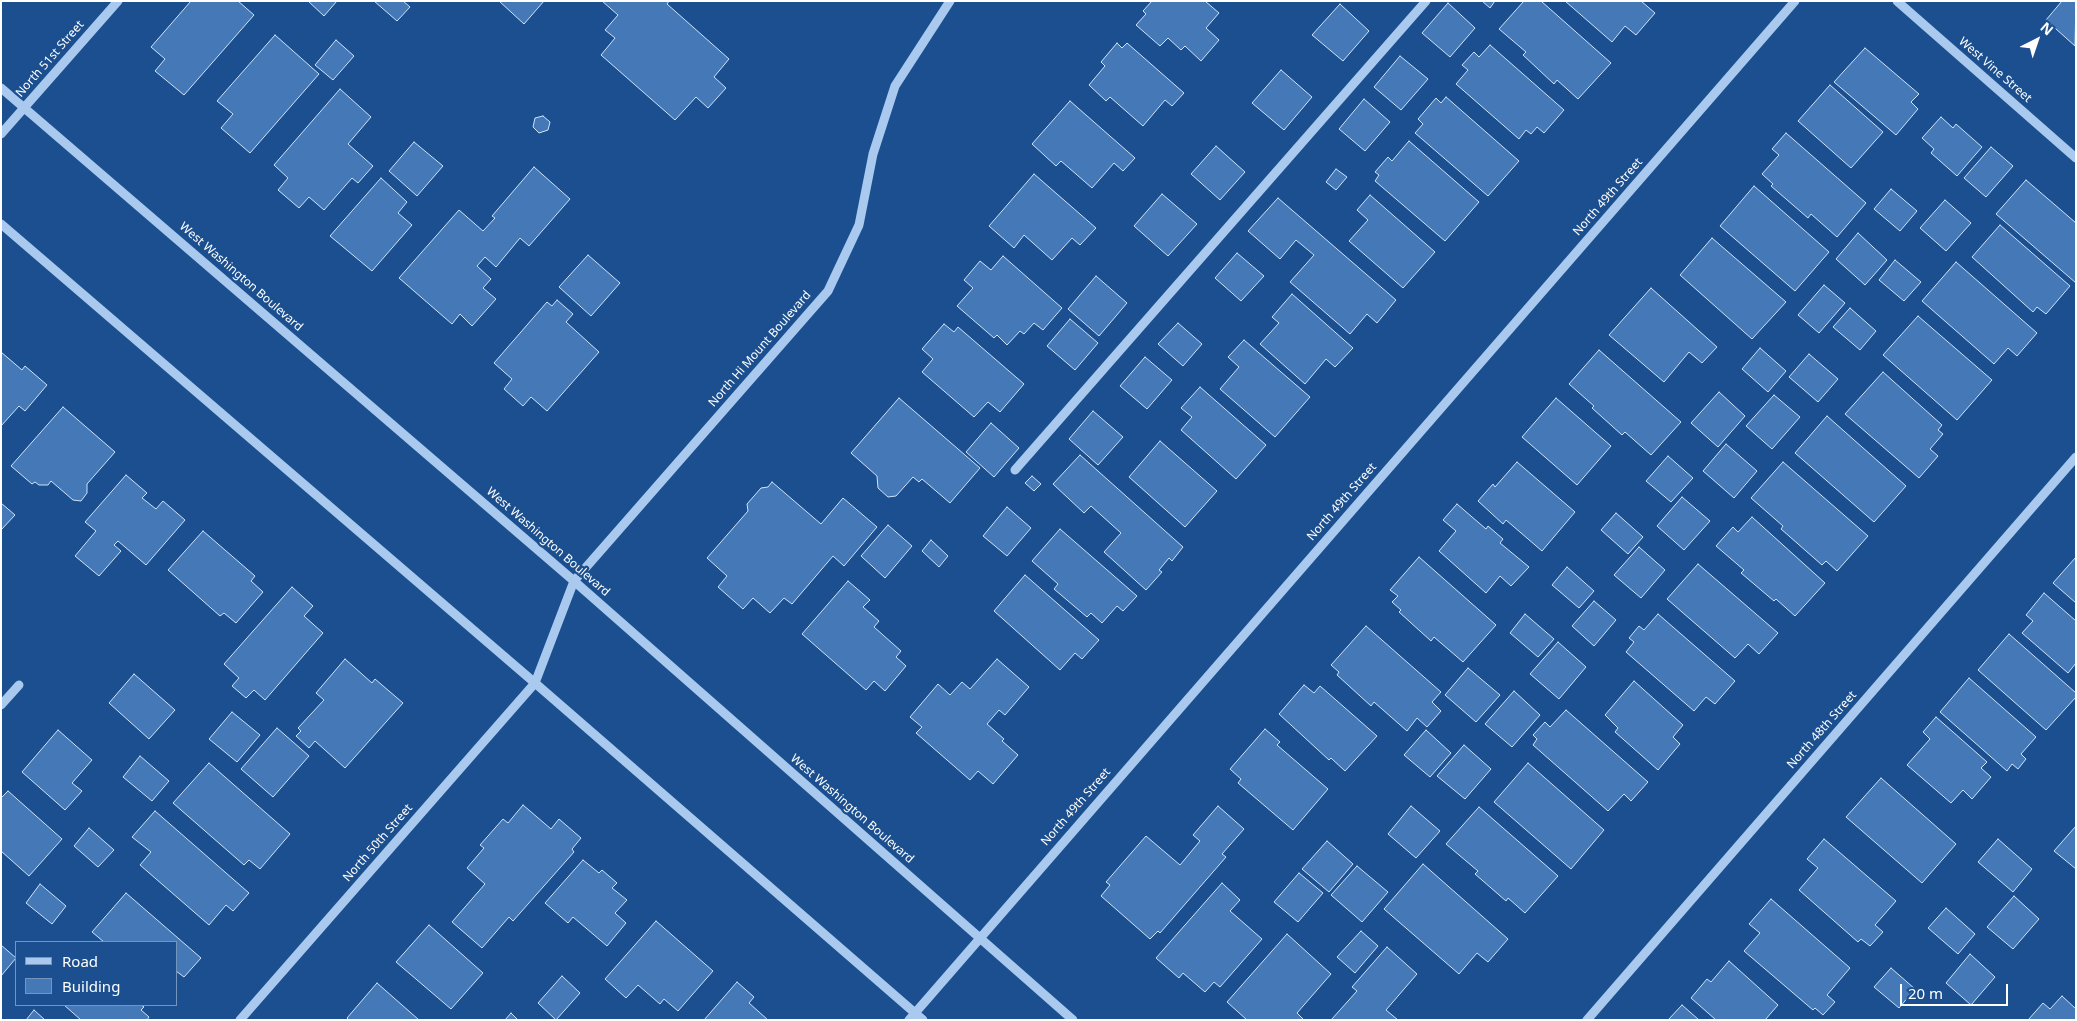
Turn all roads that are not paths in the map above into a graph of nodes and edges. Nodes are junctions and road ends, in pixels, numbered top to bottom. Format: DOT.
graph roads {
  1 [pos="118,1"];
  2 [pos="950,1"];
  3 [pos="1426,1"];
  4 [pos="1795,1"];
  5 [pos="1897,1"];
  6 [pos="1,88"];
  7 [pos="24,108"];
  8 [pos="1,134"];
  9 [pos="2076,158"];
  10 [pos="1,224"];
  11 [pos="2076,457"];
  12 [pos="1014,470"];
  13 [pos="574,581"];
  14 [pos="535,683"];
  15 [pos="18,685"];
  16 [pos="1,705"];
  17 [pos="979,938"];
  18 [pos="912,1016"];
  19 [pos="240,1020"];
  20 [pos="923,1020"];
  21 [pos="1073,1020"];
  22 [pos="1587,1020"];
  1 -- 7 [label="street, North 51st Street"];
  2 -- 13 [label="street, North Hi Mount Boulevard"];
  3 -- 12 [label="street"];
  4 -- 17 [label="street, North 49th Street"];
  5 -- 9 [label="street, West Vine Street"];
  6 -- 7 [label="street, West Washington Boulevard"];
  7 -- 8 [label="street, North 51st Street"];
  7 -- 13 [label="street, West Washington Boulevard"];
  10 -- 14 [label="street"];
  11 -- 22 [label="street, North 48th Street"];
  13 -- 14 [label="street, North Hi Mount Boulevard"];
  13 -- 17 [label="street, West Washington Boulevard"];
  14 -- 18 [label="street"];
  14 -- 19 [label="street, North 50th Street"];
  15 -- 16 [label="street"];
  17 -- 18 [label="street, North 49th Street"];
  17 -- 21 [label="street, West Washington Boulevard"];
  18 -- 20 [label="street"];
}
